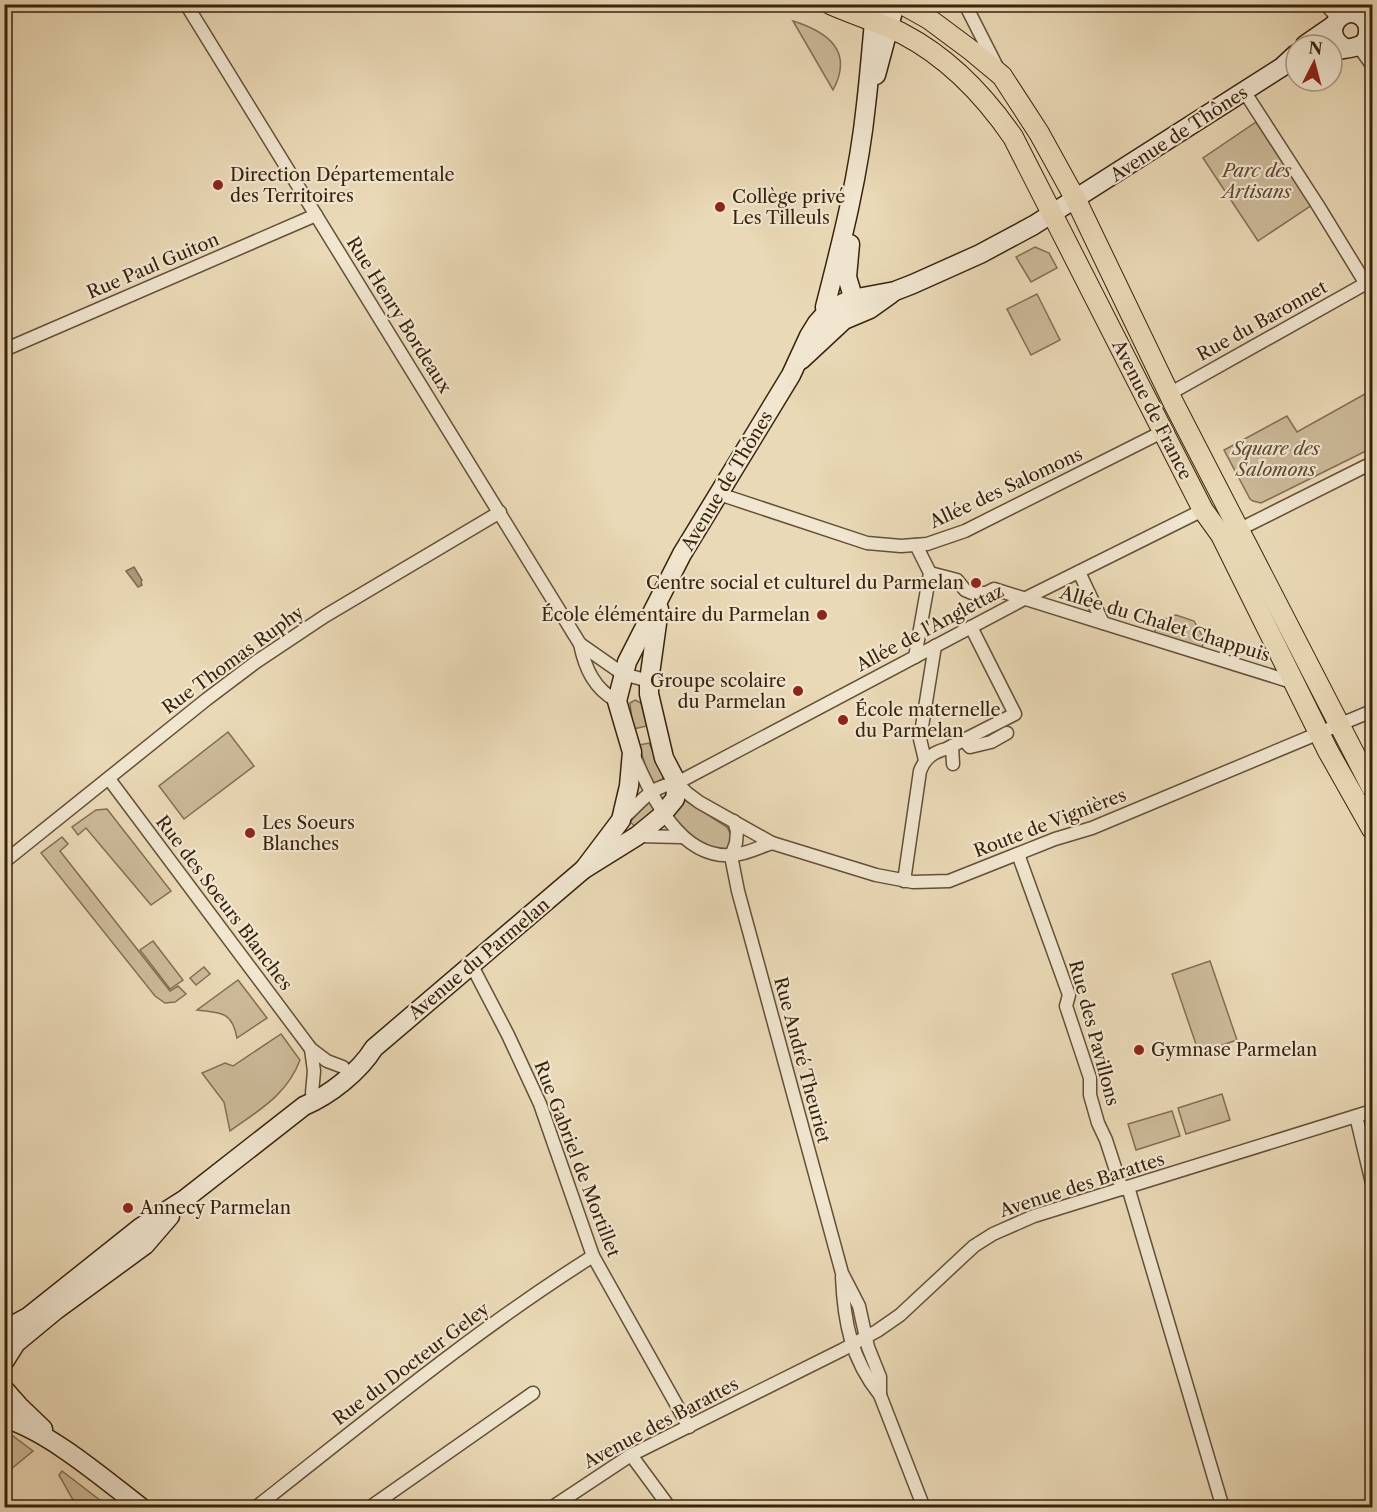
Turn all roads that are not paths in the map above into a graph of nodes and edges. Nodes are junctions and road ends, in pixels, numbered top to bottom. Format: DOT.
graph roads {
  1 [pos="186,4"];
  2 [pos="830,4"];
  3 [pos="902,4"];
  4 [pos="965,4"];
  5 [pos="1325,4"];
  6 [pos="885,16"];
  7 [pos="1336,21"];
  8 [pos="1320,33"];
  9 [pos="1359,34"];
  10 [pos="1372,65"];
  11 [pos="1284,68"];
  12 [pos="1002,76"];
  13 [pos="1244,91"];
  14 [pos="1020,151"];
  15 [pos="1076,200"];
  16 [pos="850,206"];
  17 [pos="1053,214"];
  18 [pos="316,215"];
  19 [pos="1101,255"];
  20 [pos="1369,282"];
  21 [pos="855,306"];
  22 [pos="832,319"];
  23 [pos="4,350"];
  24 [pos="1169,394"];
  25 [pos="1164,431"];
  26 [pos="1372,463"];
  27 [pos="719,494"];
  28 [pos="1203,510"];
  29 [pos="500,512"];
  30 [pos="1238,530"];
  31 [pos="915,545"];
  32 [pos="1079,572"];
  33 [pos="930,573"];
  34 [pos="1024,599"];
  35 [pos="660,602"];
  36 [pos="1103,623"];
  37 [pos="971,627"];
  38 [pos="580,644"];
  39 [pos="935,646"];
  40 [pos="915,657"];
  41 [pos="623,674"];
  42 [pos="649,681"];
  43 [pos="1295,683"];
  44 [pos="617,701"];
  45 [pos="1372,711"];
  46 [pos="1341,725"];
  47 [pos="1007,733"];
  48 [pos="1320,734"];
  49 [pos="958,743"];
  50 [pos="632,752"];
  51 [pos="925,760"];
  52 [pos="953,764"];
  53 [pos="108,779"];
  54 [pos="677,783"];
  55 [pos="1372,788"];
  56 [pos="650,792"];
  57 [pos="665,813"];
  58 [pos="621,820"];
  59 [pos="734,821"];
  60 [pos="1372,829"];
  61 [pos="637,836"];
  62 [pos="681,837"];
  63 [pos="772,843"];
  64 [pos="1018,854"];
  65 [pos="731,856"];
  66 [pos="4,862"];
  67 [pos="585,869"];
  68 [pos="904,881"];
  69 [pos="471,964"];
  70 [pos="374,1048"];
  71 [pos="311,1049"];
  72 [pos="343,1067"];
  73 [pos="308,1099"];
  74 [pos="1372,1111"];
  75 [pos="1356,1116"];
  76 [pos="1372,1183"];
  77 [pos="1125,1188"];
  78 [pos="185,1199"];
  79 [pos="593,1256"];
  80 [pos="842,1273"];
  81 [pos="4,1330"];
  82 [pos="866,1336"];
  83 [pos="853,1344"];
  84 [pos="4,1362"];
  85 [pos="4,1389"];
  86 [pos="533,1393"];
  87 [pos="880,1395"];
  88 [pos="4,1418"];
  89 [pos="689,1427"];
  90 [pos="66,1451"];
  91 [pos="631,1455"];
  92 [pos="142,1508"];
  93 [pos="255,1508"];
  94 [pos="369,1508"];
  95 [pos="551,1508"];
  96 [pos="670,1508"];
  97 [pos="924,1508"];
  98 [pos="1223,1508"];
  1 -- 18 [label="street, Rue Henry Bordeaux"];
  2 -- 6 [label="main road"];
  3 -- 12 [label="main road, Avenue de France"];
  4 -- 12 [label="street, Avenue de France"];
  5 -- 7 [label="street"];
  6 -- 12 [label="main road"];
  6 -- 14 [label="main road, Avenue de France"];
  6 -- 16 [label="main road"];
  7 -- 8 [label="main road"];
  7 -- 9 [label="main road"];
  7 -- 9 [label="main road"];
  9 -- 10 [label="street"];
  11 -- 13 [label="main road, Avenue de Thônes"];
  12 -- 15 [label="main road, Avenue de France"];
  13 -- 15 [label="main road, Avenue de Thônes"];
  13 -- 20 [label="street"];
  14 -- 15 [label="main road"];
  14 -- 17 [label="main road, Avenue de France"];
  15 -- 17 [label="main road, Avenue de Thônes"];
  15 -- 19 [label="main road, Avenue de France"];
  16 -- 21 [label="main road"];
  16 -- 22 [label="main road"];
  17 -- 19 [label="main road"];
  17 -- 21 [label="main road, Avenue de Thônes"];
  17 -- 25 [label="main road, Avenue de France"];
  18 -- 23 [label="street, Rue Paul Guiton"];
  18 -- 29 [label="street, Rue Henry Bordeaux"];
  19 -- 24 [label="main road, Avenue de France"];
  20 -- 24 [label="street, Rue du Baronnet"];
  21 -- 22 [label="main road, Avenue de Thônes"];
  22 -- 27 [label="main road, Avenue de Thônes"];
  24 -- 30 [label="main road, Avenue de France"];
  25 -- 28 [label="main road, Avenue de France"];
  25 -- 31 [label="street, Allée des Salomons"];
  26 -- 30 [label="street"];
  27 -- 31 [label="street, Allée des Salomons"];
  27 -- 35 [label="main road, Avenue de Thônes"];
  28 -- 32 [label="street, Allée de l'Anglettaz"];
  28 -- 43 [label="main road, Avenue de France"];
  29 -- 38 [label="street, Rue Henry Bordeaux"];
  29 -- 53 [label="street, Rue Thomas Ruphy"];
  30 -- 46 [label="main road, Avenue de France"];
  31 -- 33 [label="street"];
  32 -- 34 [label="street, Allée de l'Anglettaz"];
  32 -- 36 [label="street"];
  33 -- 34 [label="street, Allée du Chalet Chappuis"];
  33 -- 40 [label="street"];
  34 -- 36 [label="street, Allée du Chalet Chappuis"];
  34 -- 37 [label="street, Allée de l'Anglettaz"];
  35 -- 41 [label="main road"];
  35 -- 42 [label="main road"];
  36 -- 43 [label="street, Allée du Chalet Chappuis"];
  37 -- 39 [label="street, Allée de l'Anglettaz"];
  37 -- 49 [label="street"];
  38 -- 41 [label="street, Rue Henry Bordeaux"];
  38 -- 44 [label="street, Rue Henry Bordeaux"];
  39 -- 40 [label="street, Allée de l'Anglettaz"];
  39 -- 51 [label="street"];
  40 -- 54 [label="street, Allée de l'Anglettaz"];
  41 -- 42 [label="street, Rue Henry Bordeaux"];
  41 -- 44 [label="main road"];
  42 -- 54 [label="main road"];
  43 -- 48 [label="main road, Avenue de France"];
  44 -- 50 [label="main road"];
  45 -- 46 [label="street, Route de Vignières"];
  46 -- 48 [label="street, Route de Vignières"];
  46 -- 55 [label="main road, Avenue de France"];
  47 -- 49 [label="street"];
  48 -- 60 [label="main road, Avenue de France"];
  48 -- 64 [label="street, Route de Vignières"];
  49 -- 51 [label="street"];
  49 -- 52 [label="street"];
  50 -- 56 [label="street"];
  50 -- 58 [label="main road"];
  51 -- 68 [label="street"];
  53 -- 66 [label="street, Rue Thomas Ruphy"];
  53 -- 71 [label="street, Rue des Soeurs Blanches"];
  54 -- 56 [label="street, Allée de l'Anglettaz"];
  54 -- 57 [label="main road"];
  54 -- 59 [label="street, Route de Vignières"];
  56 -- 57 [label="street"];
  56 -- 58 [label="street"];
  57 -- 61 [label="main road"];
  57 -- 62 [label="street"];
  58 -- 67 [label="main road"];
  59 -- 63 [label="street, Route de Vignières"];
  59 -- 65 [label="street"];
  61 -- 62 [label="street"];
  61 -- 67 [label="main road"];
  62 -- 65 [label="street"];
  63 -- 65 [label="street"];
  63 -- 68 [label="street, Route de Vignières"];
  64 -- 68 [label="street, Route de Vignières"];
  64 -- 77 [label="street, Rue des Pavillons"];
  65 -- 80 [label="street, Rue André Theuriet"];
  67 -- 69 [label="main road, Avenue du Parmelan"];
  69 -- 70 [label="main road, Avenue du Parmelan"];
  69 -- 79 [label="street, Rue Gabriel de Mortillet"];
  70 -- 72 [label="main road, Avenue du Parmelan"];
  70 -- 73 [label="main road, Avenue du Parmelan"];
  71 -- 72 [label="street, Rue des Soeurs Blanches"];
  71 -- 73 [label="street"];
  72 -- 73 [label="main road, Avenue du Parmelan"];
  73 -- 78 [label="main road, Avenue du Parmelan"];
  74 -- 75 [label="street, Avenue des Barattes"];
  75 -- 76 [label="street"];
  75 -- 77 [label="street, Avenue des Barattes"];
  77 -- 82 [label="street, Avenue des Barattes"];
  77 -- 98 [label="street, Rue des Pavillons"];
  78 -- 81 [label="main road, Avenue du Parmelan"];
  78 -- 84 [label="main road, Avenue du Parmelan"];
  79 -- 89 [label="street, Rue Gabriel de Mortillet"];
  79 -- 93 [label="street, Rue du Docteur Geley"];
  80 -- 82 [label="street, Rue André Theuriet"];
  80 -- 83 [label="street, Rue André Theuriet"];
  82 -- 83 [label="street, Avenue des Barattes"];
  82 -- 87 [label="street, Rue André Theuriet"];
  83 -- 87 [label="street, Rue André Theuriet"];
  83 -- 89 [label="street, Avenue des Barattes"];
  85 -- 90 [label="main road"];
  86 -- 94 [label="street"];
  87 -- 97 [label="street, Rue André Theuriet"];
  88 -- 90 [label="main road"];
  89 -- 91 [label="street, Avenue des Barattes"];
  90 -- 92 [label="main road"];
  91 -- 95 [label="street, Avenue des Barattes"];
  91 -- 96 [label="street"];
}
